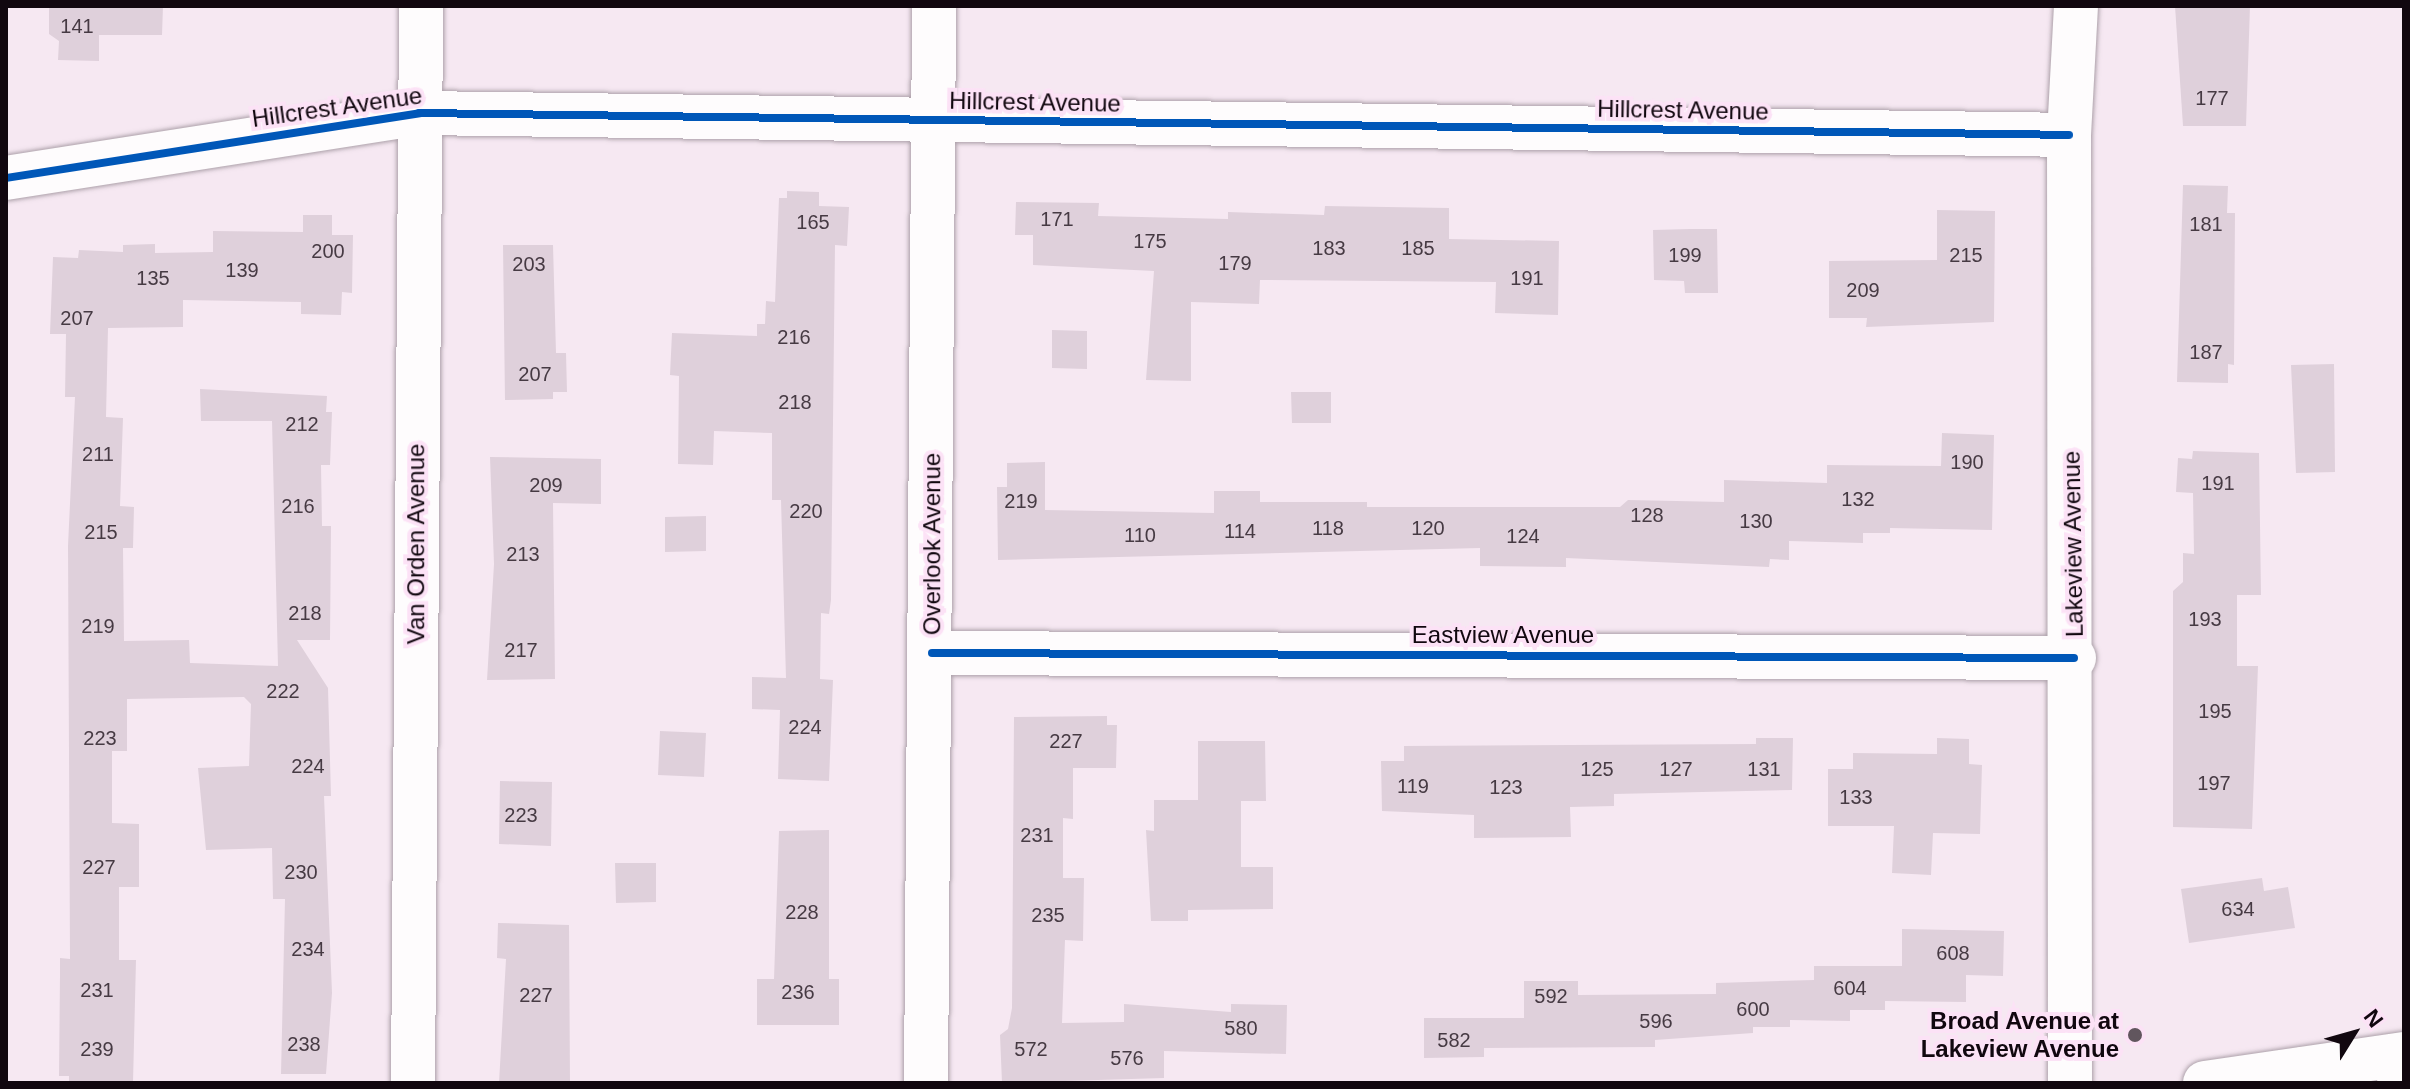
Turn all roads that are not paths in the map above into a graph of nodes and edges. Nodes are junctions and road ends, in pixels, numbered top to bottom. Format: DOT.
graph roads {
  1 [pos="421,6"];
  2 [pos="934,6"];
  3 [pos="2076,6"];
  4 [pos="419,113"];
  5 [pos="932,120"];
  6 [pos="2069,135"];
  7 [pos="6,178"];
  8 [pos="932,653"];
  9 [pos="2074,658"];
  10 [pos="2404,1054"];
  11 [pos="2404,1071"];
  12 [pos="2293,1076"];
  13 [pos="413,1083"];
  14 [pos="926,1083"];
  15 [pos="2070,1083"];
  16 [pos="2205,1083"];
  17 [pos="2399,1083"];
  1 -- 4 [label="main road, Van Orden Avenue"];
  2 -- 5 [label="main road, Overlook Avenue"];
  3 -- 6 [label="main road, Lakeview Avenue"];
  4 -- 5 [label="main road, Hillcrest Avenue"];
  4 -- 7 [label="main road, Hillcrest Avenue"];
  4 -- 13 [label="main road, Van Orden Avenue"];
  5 -- 6 [label="main road, Hillcrest Avenue"];
  5 -- 8 [label="main road, Overlook Avenue"];
  6 -- 9 [label="main road, Lakeview Avenue"];
  8 -- 9 [label="main road, Eastview Avenue"];
  8 -- 14 [label="main road, Overlook Avenue"];
  9 -- 15 [label="main road, Lakeview Avenue"];
  10 -- 12 [label="main road"];
  11 -- 17 [label="main road"];
  12 -- 16 [label="main road"];
}
